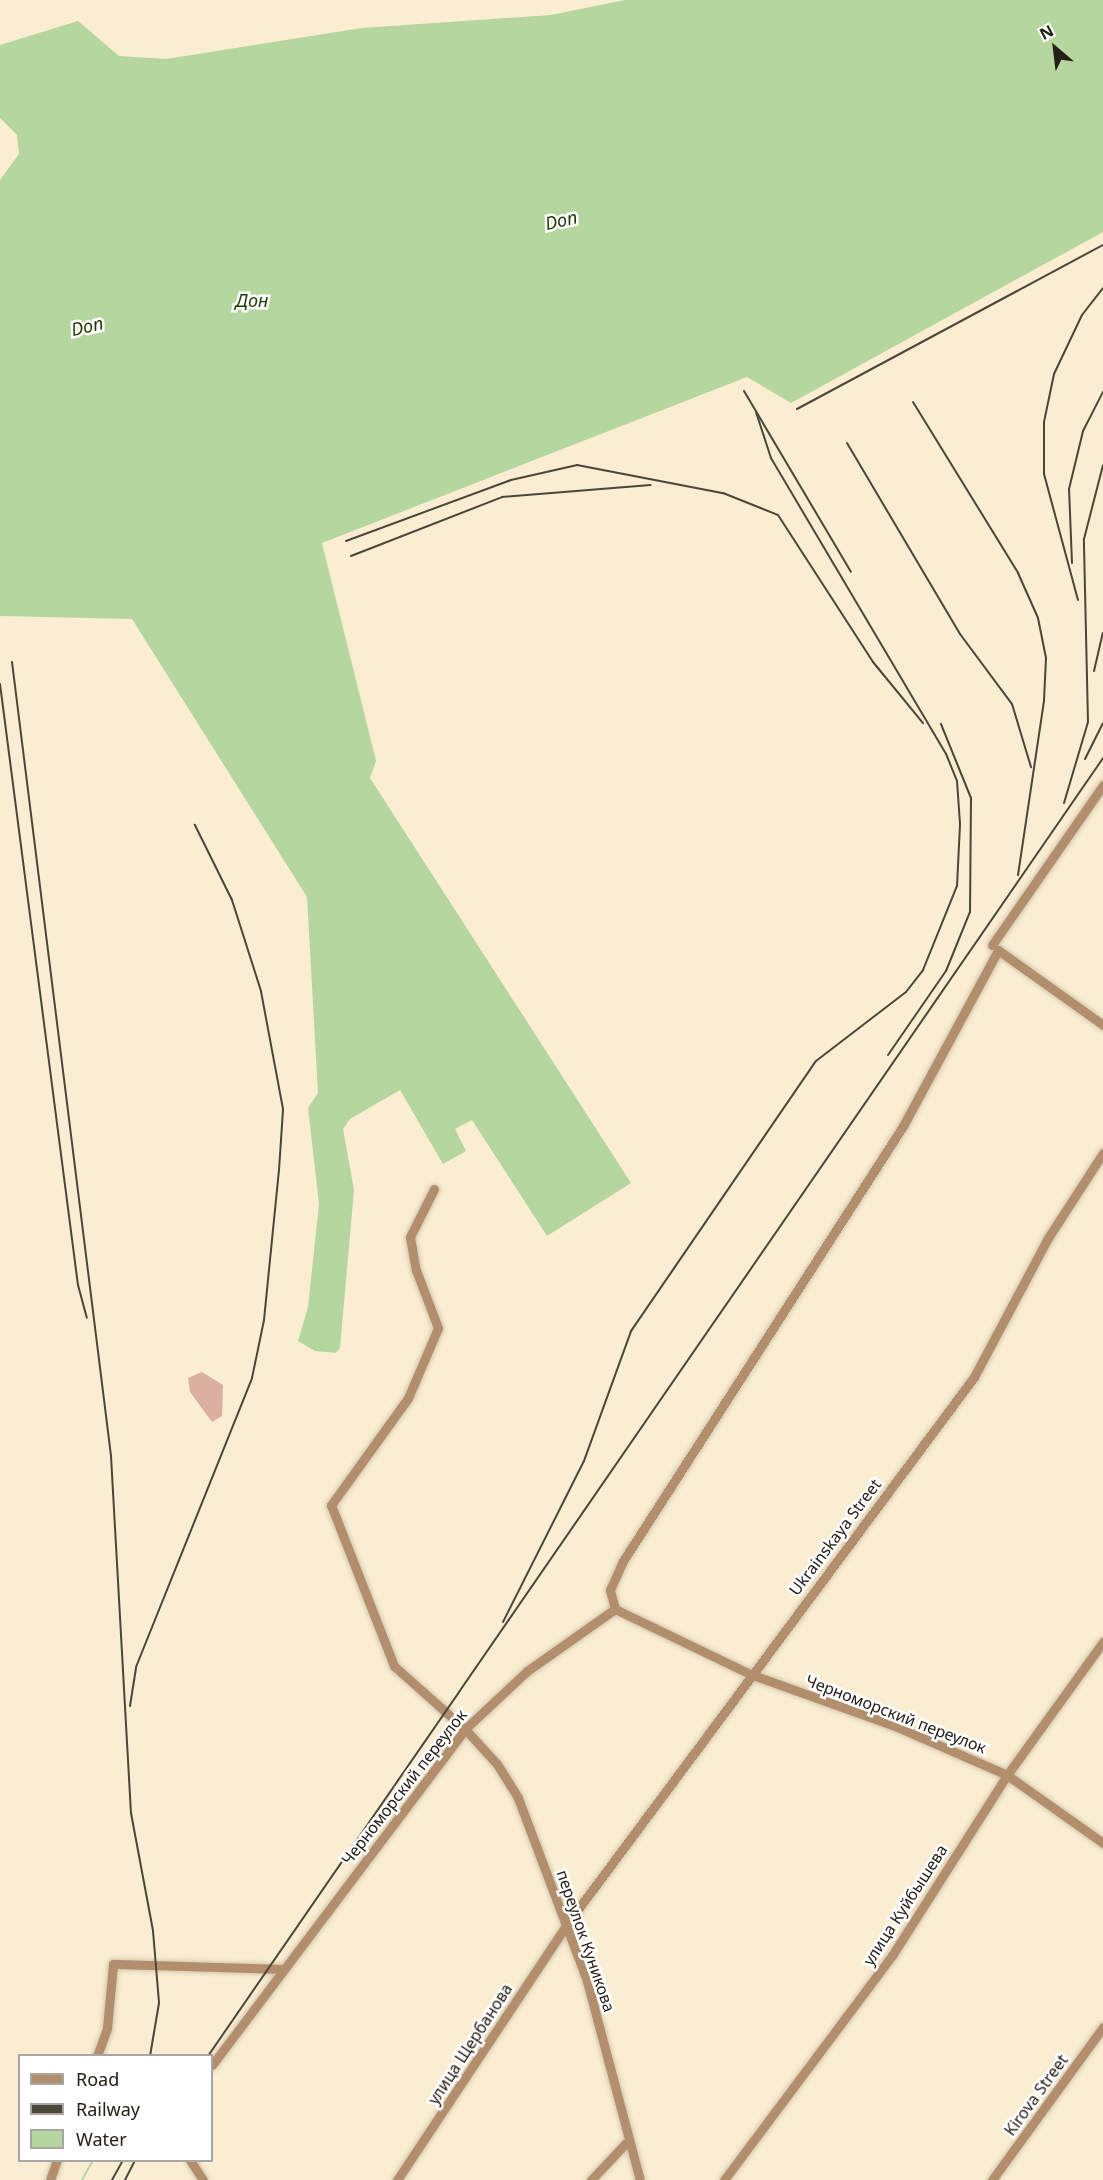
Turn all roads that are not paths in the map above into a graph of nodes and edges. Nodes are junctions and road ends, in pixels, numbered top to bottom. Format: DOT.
graph roads {
  1 [pos="1103,785"];
  2 [pos="995,948"];
  3 [pos="1103,1025"];
  4 [pos="1103,1153"];
  5 [pos="434,1189"];
  6 [pos="615,1609"];
  7 [pos="1103,1642"];
  8 [pos="750,1674"];
  9 [pos="465,1729"];
  10 [pos="1007,1775"];
  11 [pos="1103,1843"];
  12 [pos="567,1924"];
  13 [pos="280,1969"];
  14 [pos="1103,2027"];
  15 [pos="97,2054"];
  16 [pos="213,2064"];
  17 [pos="627,2143"];
  18 [pos="56,2162"];
  19 [pos="191,2162"];
  20 [pos="50,2180"];
  21 [pos="203,2180"];
  22 [pos="397,2180"];
  23 [pos="591,2180"];
  24 [pos="640,2180"];
  25 [pos="725,2180"];
  26 [pos="993,2180"];
  1 -- 2 [label="street"];
  2 -- 3 [label="street"];
  2 -- 6 [label="street"];
  4 -- 8 [label="street, Ukrainskaya Street"];
  5 -- 9 [label="street, переулок Куникова"];
  6 -- 8 [label="street, Черноморский переулок"];
  6 -- 9 [label="street, Черноморский переулок"];
  7 -- 10 [label="street, улица Куйбышева"];
  8 -- 10 [label="street, Черноморский переулок"];
  8 -- 12 [label="street, Ukrainskaya Street"];
  9 -- 12 [label="street, переулок Куникова"];
  9 -- 13 [label="street, Черноморский переулок"];
  10 -- 11 [label="street, Черноморский переулок"];
  10 -- 25 [label="street, улица Куйбышева"];
  12 -- 17 [label="street, переулок Куникова"];
  12 -- 22 [label="street, улица Щербанова"];
  13 -- 15 [label="street"];
  13 -- 16 [label="street, Черноморский переулок"];
  14 -- 26 [label="street, Kirova Street"];
  17 -- 23 [label="street"];
  17 -- 24 [label="street, переулок Куникова"];
  18 -- 20 [label="street"];
  19 -- 21 [label="street"];
}
